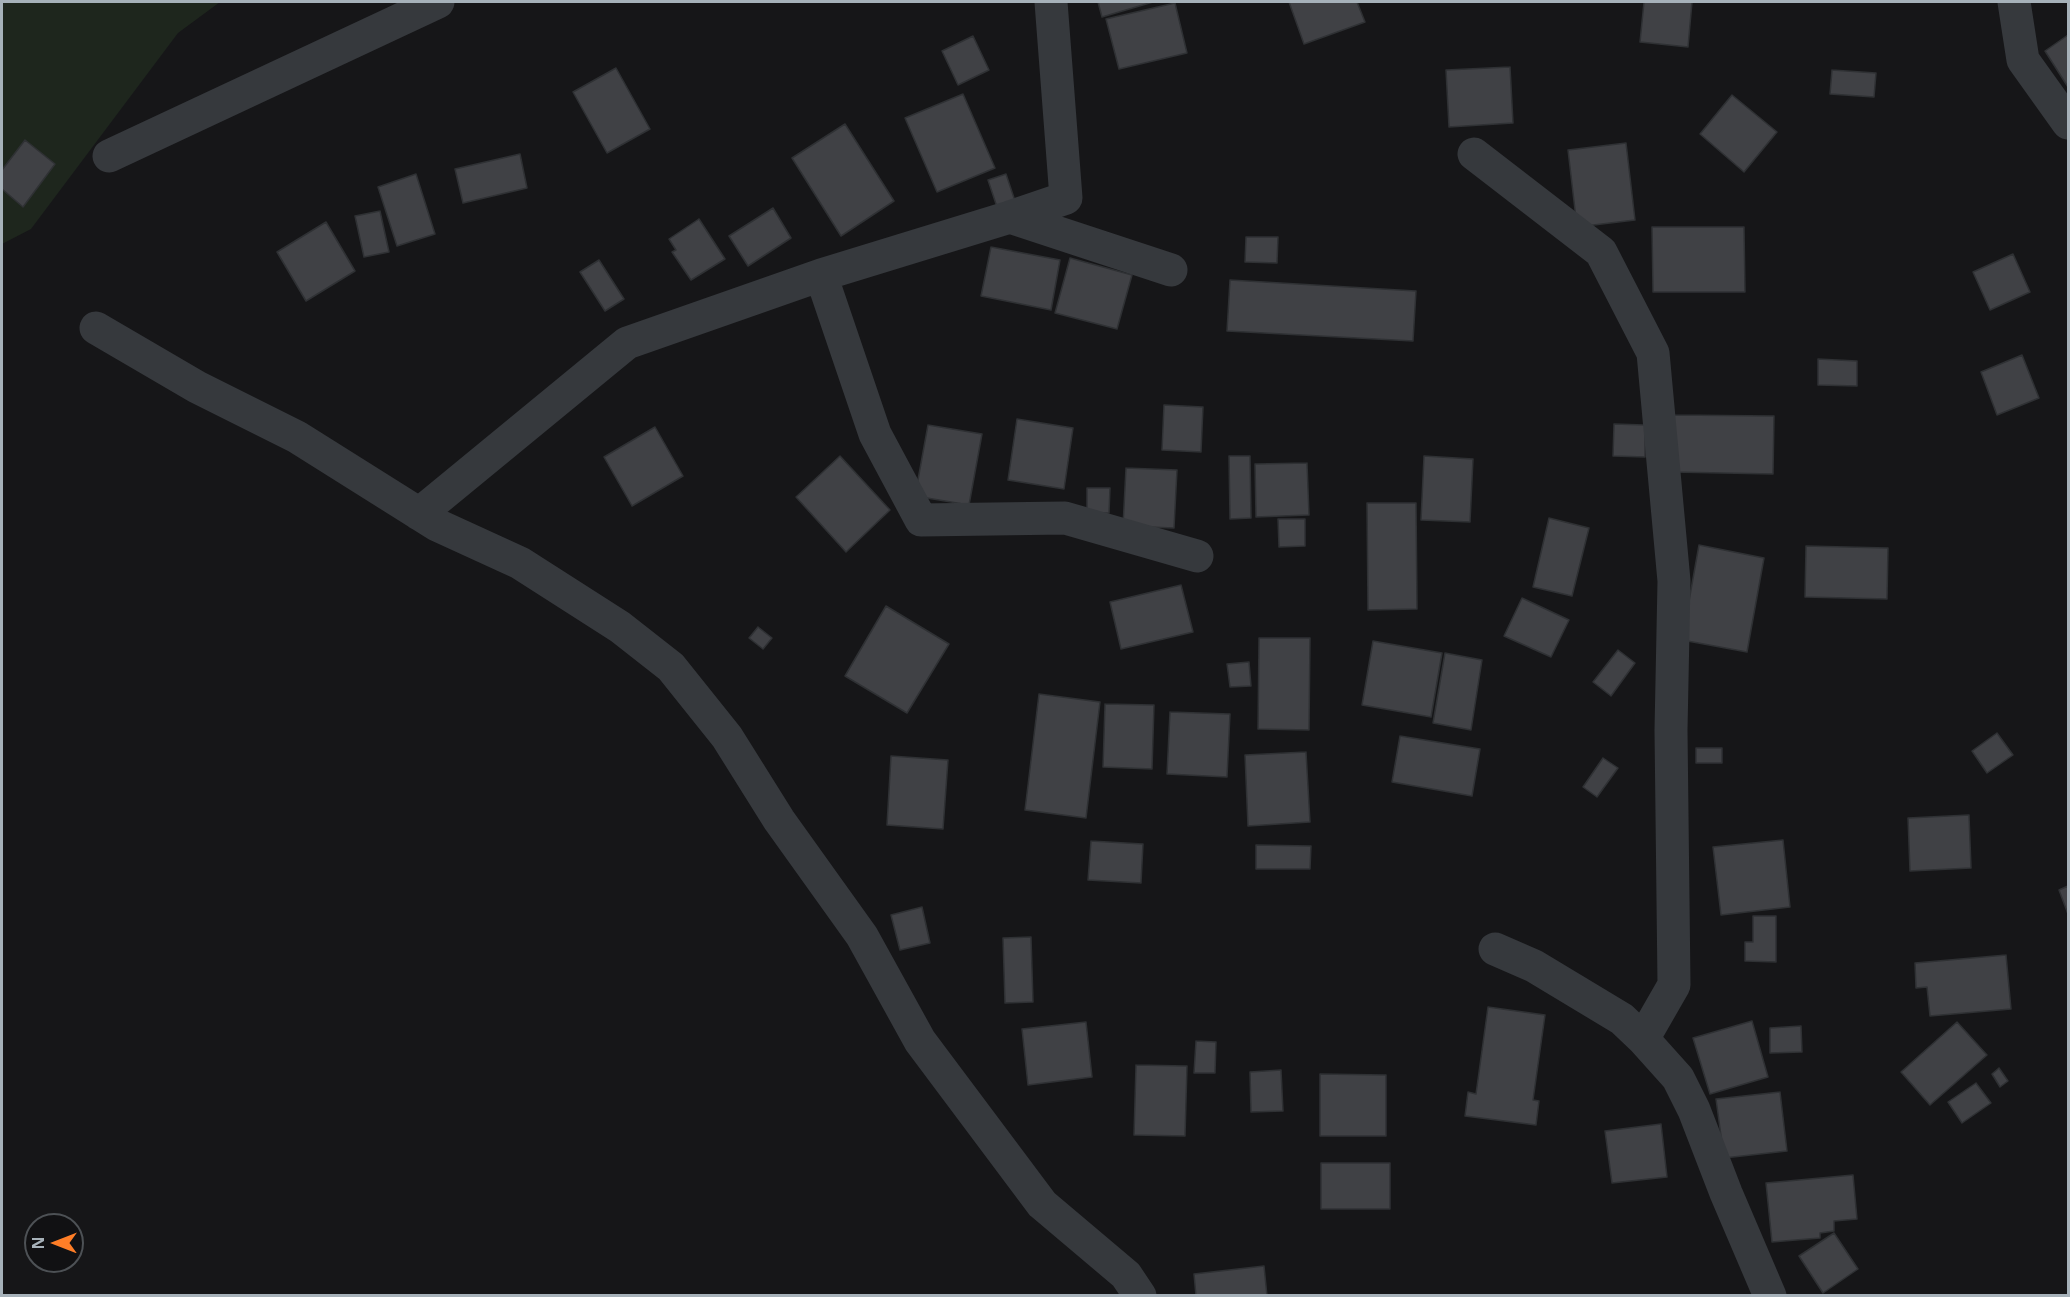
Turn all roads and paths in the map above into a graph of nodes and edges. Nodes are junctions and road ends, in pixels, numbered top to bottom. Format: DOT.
graph roads {
  1 [pos="438,2"];
  2 [pos="1051,2"];
  3 [pos="2014,2"];
  4 [pos="2068,123"];
  5 [pos="1474,154"];
  6 [pos="109,156"];
  7 [pos="1010,217"];
  8 [pos="1171,270"];
  9 [pos="821,276"];
  10 [pos="96,328"];
  11 [pos="419,514"];
  12 [pos="1197,556"];
  13 [pos="1495,949"];
  14 [pos="1643,1038"];
  15 [pos="1140,1296"];
  16 [pos="1770,1296"];
  1 -- 6 [label="street"];
  2 -- 7 [label="street"];
  3 -- 4 [label="street"];
  5 -- 14 [label="street"];
  7 -- 8 [label="street"];
  7 -- 9 [label="street"];
  9 -- 11 [label="street"];
  9 -- 12 [label="street"];
  10 -- 11 [label="street"];
  11 -- 15 [label="street"];
  13 -- 14 [label="street"];
  14 -- 16 [label="street"];
}
